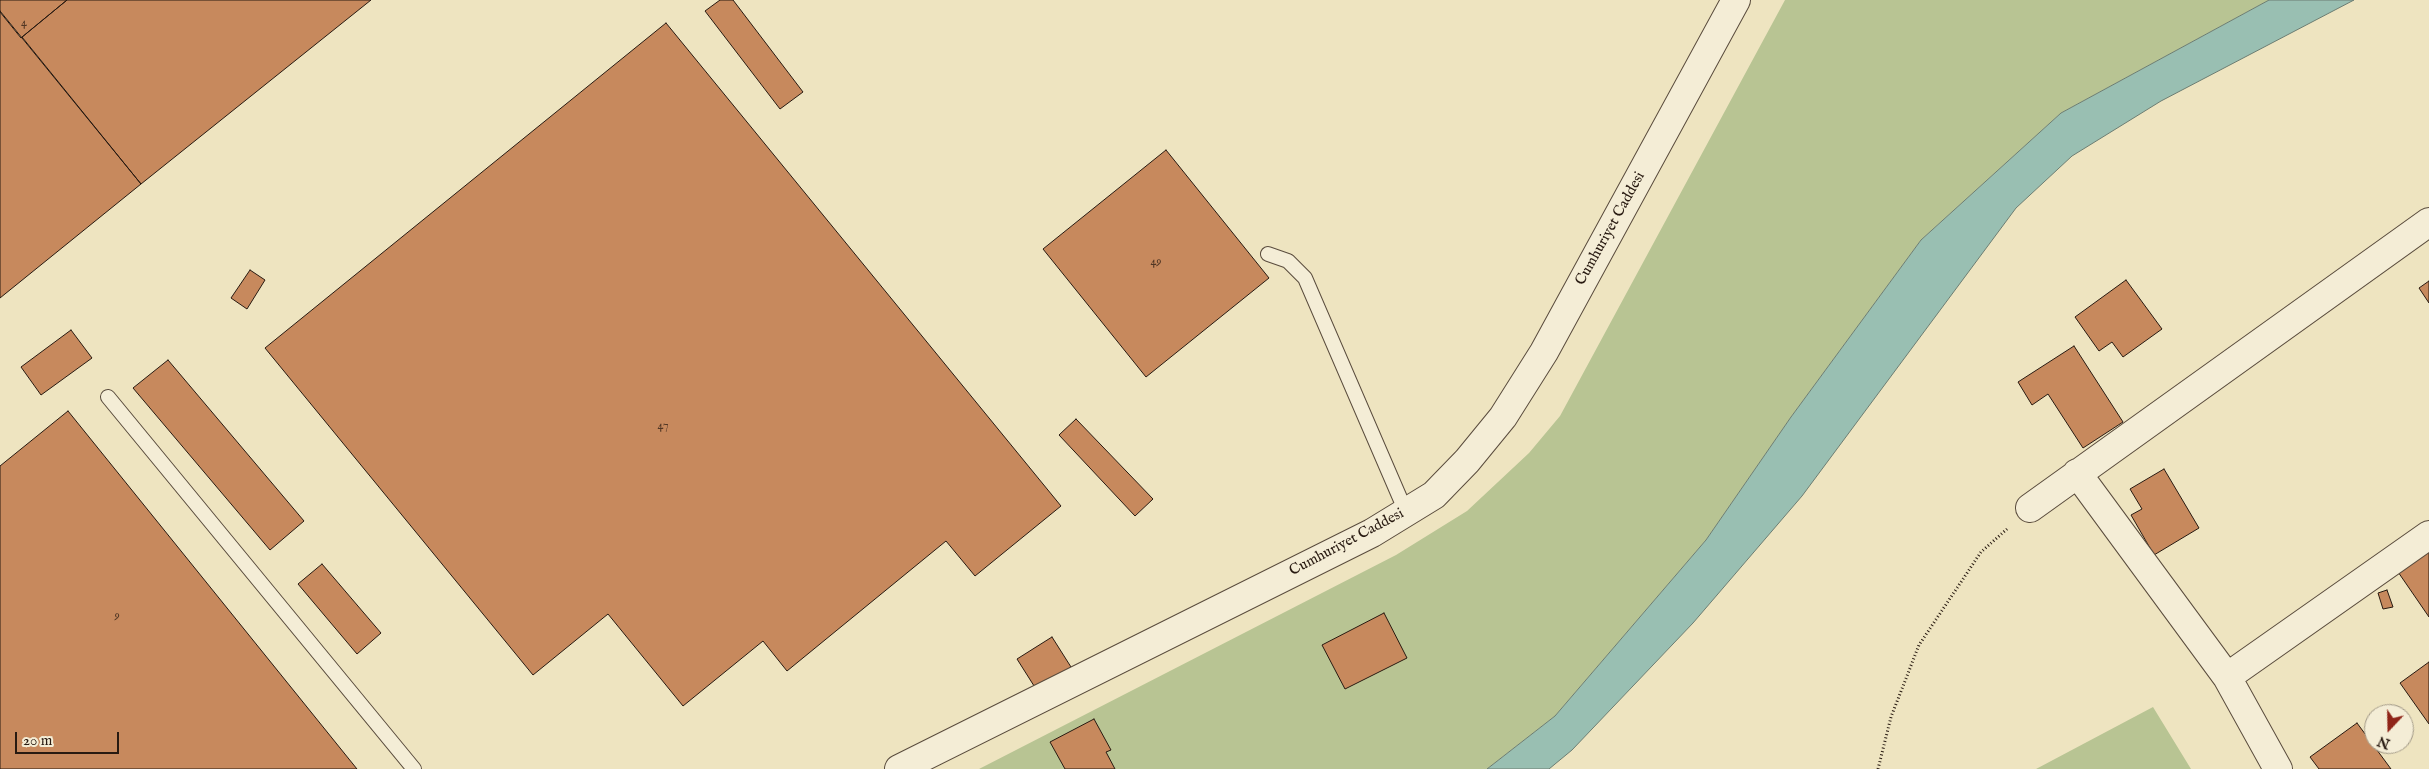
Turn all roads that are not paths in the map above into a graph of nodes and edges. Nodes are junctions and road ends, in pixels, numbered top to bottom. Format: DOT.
graph roads {
  1 [pos="1736,0"];
  2 [pos="2429,222"];
  3 [pos="1268,254"];
  4 [pos="108,397"];
  5 [pos="2077,473"];
  6 [pos="2030,508"];
  7 [pos="1406,512"];
  8 [pos="2429,535"];
  9 [pos="2227,676"];
  10 [pos="414,769"];
  11 [pos="899,769"];
  12 [pos="2278,769"];
  1 -- 7 [label="street, Cumhuriyet Caddesi"];
  2 -- 5 [label="street"];
  3 -- 7 [label="lane"];
  4 -- 10 [label="lane"];
  5 -- 6 [label="street"];
  5 -- 9 [label="street"];
  7 -- 11 [label="street, Cumhuriyet Caddesi"];
  8 -- 9 [label="street"];
  9 -- 12 [label="street"];
}
